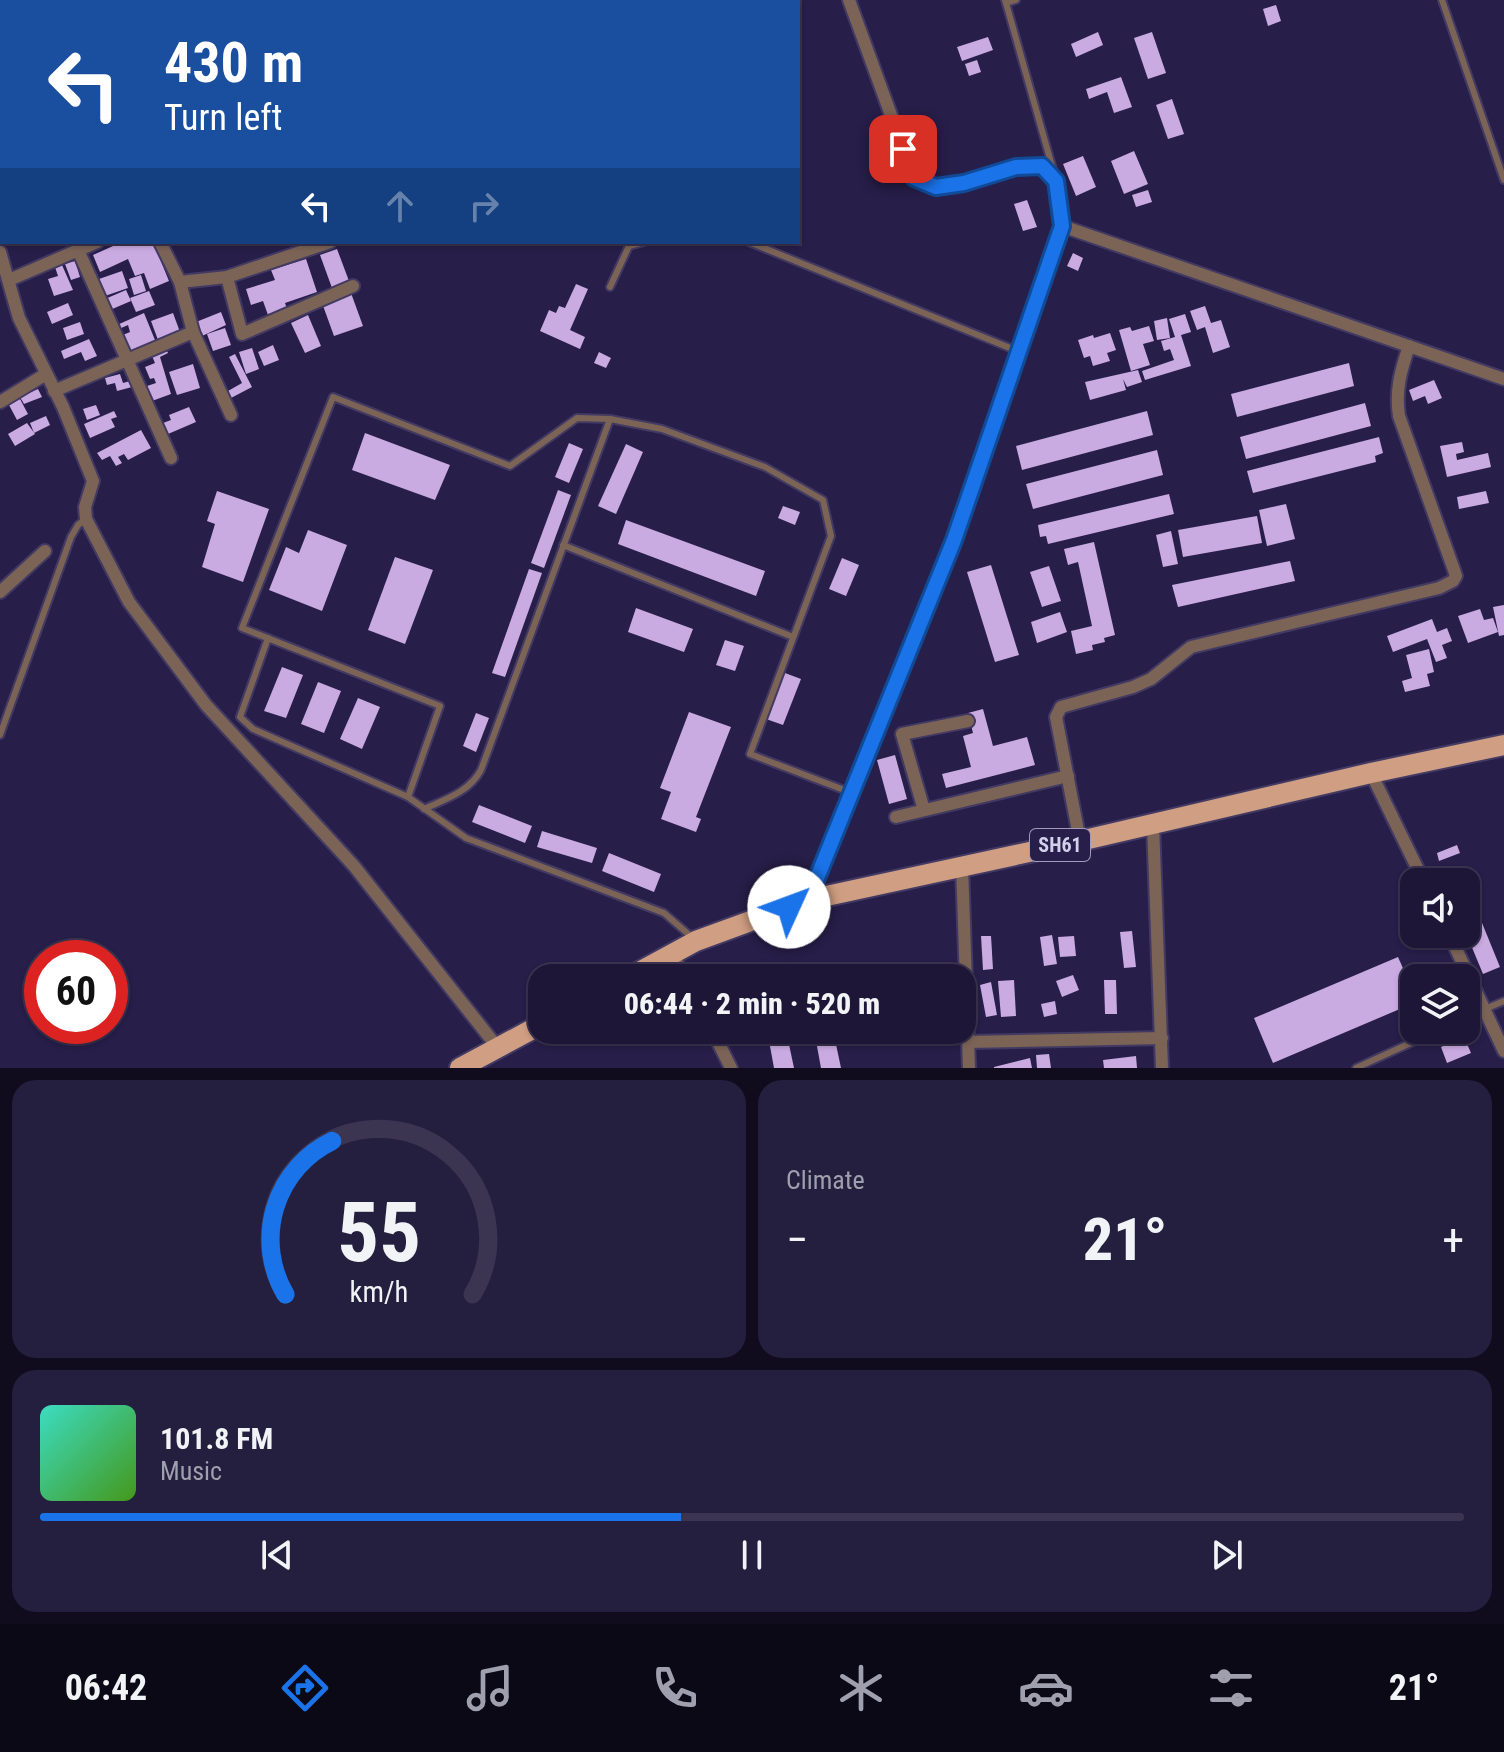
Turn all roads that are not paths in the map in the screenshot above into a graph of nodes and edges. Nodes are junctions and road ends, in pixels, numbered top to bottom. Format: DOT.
graph roads {
  1 [pos="849,0"];
  2 [pos="1016,0"];
  3 [pos="1442,0"];
  4 [pos="1005,2"];
  5 [pos="1504,180"];
  6 [pos="1056,181"];
  7 [pos="1062,226"];
  8 [pos="92,244"];
  9 [pos="161,244"];
  10 [pos="324,244"];
  11 [pos="636,244"];
  12 [pos="754,244"];
  13 [pos="78,250"];
  14 [pos="0,252"];
  15 [pos="227,277"];
  16 [pos="180,282"];
  17 [pos="11,286"];
  18 [pos="353,286"];
  19 [pos="610,287"];
  20 [pos="0,299"];
  21 [pos="193,332"];
  22 [pos="1409,346"];
  23 [pos="1020,352"];
  24 [pos="126,361"];
  25 [pos="46,374"];
  26 [pos="1504,379"];
  27 [pos="54,391"];
  28 [pos="0,402"];
  29 [pos="231,415"];
  30 [pos="610,419"];
  31 [pos="171,458"];
  32 [pos="86,519"];
  33 [pos="563,545"];
  34 [pos="45,551"];
  35 [pos="0,592"];
  36 [pos="793,637"];
  37 [pos="268,638"];
  38 [pos="968,721"];
  39 [pos="0,735"];
  40 [pos="1504,745"];
  41 [pos="1371,773"];
  42 [pos="1068,776"];
  43 [pos="852,793"];
  44 [pos="408,797"];
  45 [pos="424,809"];
  46 [pos="924,810"];
  47 [pos="896,817"];
  48 [pos="1153,824"];
  49 [pos="1080,841"];
  50 [pos="962,866"];
  51 [pos="1417,868"];
  52 [pos="808,900"];
  53 [pos="696,941"];
  54 [pos="1456,948"];
  55 [pos="672,954"];
  56 [pos="654,964"];
  57 [pos="677,964"];
  58 [pos="965,964"];
  59 [pos="1504,1001"];
  60 [pos="1485,1009"];
  61 [pos="1480,1011"];
  62 [pos="528,1032"];
  63 [pos="1162,1038"];
  64 [pos="976,1042"];
  65 [pos="719,1044"];
  66 [pos="968,1044"];
  67 [pos="1409,1044"];
  68 [pos="498,1048"];
  69 [pos="1504,1051"];
  70 [pos="1360,1067"];
  71 [pos="460,1068"];
  72 [pos="731,1068"];
  73 [pos="969,1068"];
  74 [pos="1162,1068"];
  1 -- 6 [label="street"];
  2 -- 4 [label="lane"];
  3 -- 5 [label="lane"];
  4 -- 6 [label="lane"];
  6 -- 7 [label="street"];
  7 -- 22 [label="street"];
  7 -- 23 [label="lane"];
  8 -- 13 [label="street"];
  9 -- 16 [label="street"];
  10 -- 15 [label="street"];
  11 -- 19 [label="lane"];
  12 -- 23 [label="lane"];
  13 -- 17 [label="street"];
  13 -- 24 [label="street"];
  14 -- 17 [label="street"];
  15 -- 16 [label="street"];
  15 -- 18 [label="street"];
  16 -- 21 [label="street"];
  17 -- 20 [label="street"];
  17 -- 25 [label="street"];
  21 -- 24 [label="street"];
  21 -- 29 [label="street"];
  22 -- 26 [label="street"];
  22 -- 42 [label="street"];
  23 -- 43 [label="lane"];
  24 -- 27 [label="street"];
  24 -- 31 [label="street"];
  25 -- 27 [label="street"];
  25 -- 28 [label="street"];
  27 -- 32 [label="street"];
  30 -- 33 [label="lane"];
  30 -- 36 [label="lane"];
  30 -- 37 [label="lane"];
  32 -- 39 [label="lane"];
  32 -- 68 [label="street"];
  33 -- 36 [label="lane"];
  33 -- 45 [label="lane"];
  34 -- 35 [label="street"];
  36 -- 43 [label="lane"];
  37 -- 44 [label="lane"];
  37 -- 44 [label="lane"];
  38 -- 46 [label="street"];
  40 -- 41 [label="main road, SH61"];
  41 -- 48 [label="main road, SH61"];
  41 -- 51 [label="street"];
  42 -- 46 [label="street"];
  42 -- 49 [label="street"];
  43 -- 52 [label="lane"];
  44 -- 45 [label="lane"];
  45 -- 53 [label="lane"];
  46 -- 47 [label="street"];
  48 -- 49 [label="main road, SH61"];
  48 -- 63 [label="street"];
  49 -- 50 [label="main road, SH61"];
  50 -- 52 [label="main road, SH61"];
  50 -- 58 [label="street"];
  52 -- 53 [label="main road, SH61"];
  53 -- 55 [label="main road, SH61"];
  54 -- 60 [label="street"];
  55 -- 56 [label="main road, SH61"];
  55 -- 57 [label="street"];
  59 -- 60 [label="lane"];
  60 -- 61 [label="lane"];
  60 -- 69 [label="street"];
  62 -- 68 [label="main road"];
  63 -- 64 [label="street"];
  63 -- 74 [label="street"];
  65 -- 72 [label="street"];
  66 -- 73 [label="street"];
  67 -- 70 [label="lane"];
  68 -- 71 [label="main road"];
}
